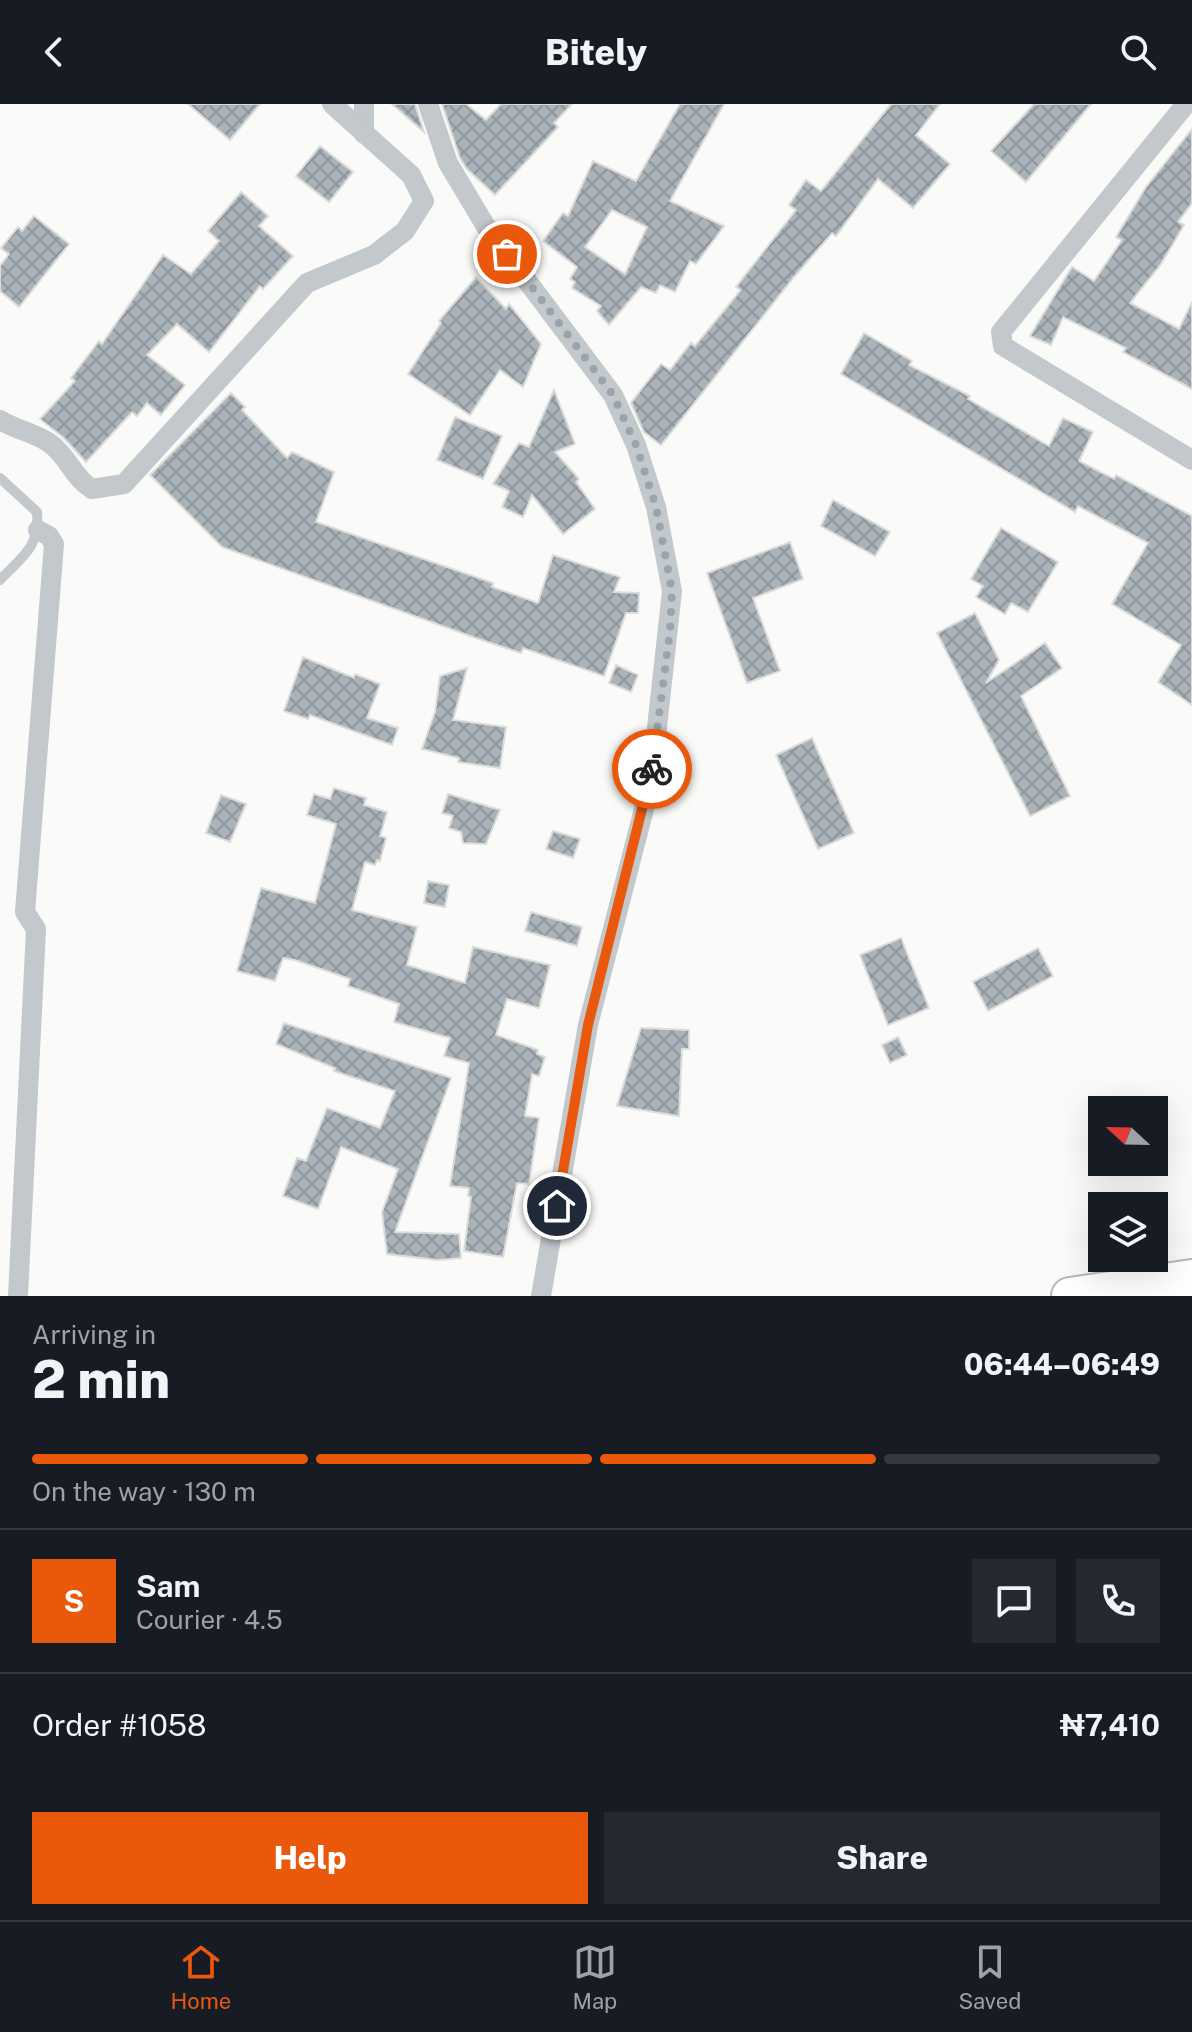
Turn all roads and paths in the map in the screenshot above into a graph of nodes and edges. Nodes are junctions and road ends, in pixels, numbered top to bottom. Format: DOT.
graph roads {
  1 [pos="332,104"];
  2 [pos="364,104"];
  3 [pos="428,104"];
  4 [pos="1186,104"];
  5 [pos="364,134"];
  6 [pos="0,420"];
  7 [pos="1192,460"];
  8 [pos="0,478"];
  9 [pos="38,530"];
  10 [pos="0,580"];
  11 [pos="1192,1278"];
  12 [pos="18,1296"];
  13 [pos="541,1296"];
  14 [pos="1070,1296"];
  1 -- 5 [label="street"];
  2 -- 5 [label="street"];
  3 -- 13 [label="street"];
  4 -- 7 [label="street"];
  5 -- 6 [label="street"];
  8 -- 9 [label="lane"];
  9 -- 10 [label="lane"];
  9 -- 12 [label="street"];
  11 -- 14 [label="highway"];
}
